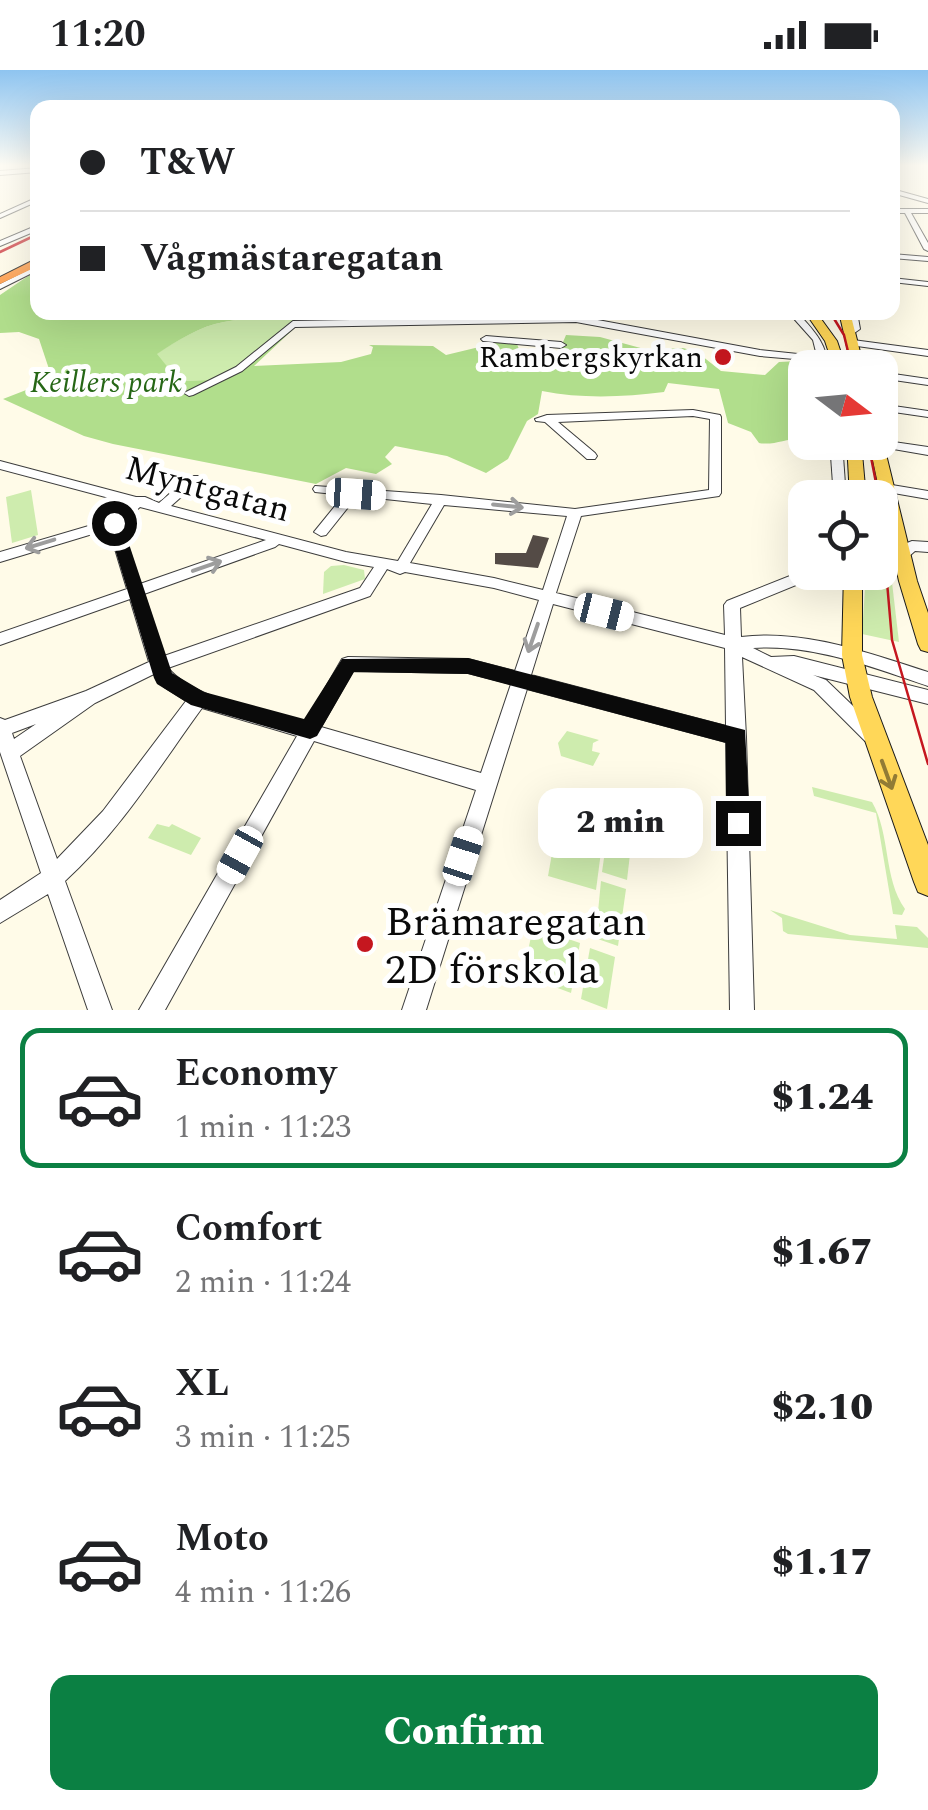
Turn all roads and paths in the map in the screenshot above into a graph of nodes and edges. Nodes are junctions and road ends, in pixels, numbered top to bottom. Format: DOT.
graph roads {
  1 [pos="900,211"];
  2 [pos="907,211"];
  3 [pos="928,211"];
  4 [pos="30,231"];
  5 [pos="0,244"];
  6 [pos="928,250"];
  7 [pos="900,257"];
  8 [pos="928,259"];
  9 [pos="30,266"];
  10 [pos="900,280"];
  11 [pos="0,282"];
  12 [pos="928,283"];
  13 [pos="336,320"];
  14 [pos="498,320"];
  15 [pos="594,320"];
  16 [pos="800,320"];
  17 [pos="816,320"];
  18 [pos="850,323"];
  19 [pos="561,344"];
  20 [pos="821,350"];
  21 [pos="834,350"];
  22 [pos="855,350"];
  23 [pos="928,353"];
  24 [pos="788,357"];
  25 [pos="898,378"];
  26 [pos="928,382"];
  27 [pos="189,393"];
  28 [pos="898,410"];
  29 [pos="928,414"];
  30 [pos="898,447"];
  31 [pos="928,452"];
  32 [pos="591,456"];
  33 [pos="3,468"];
  34 [pos="194,479"];
  35 [pos="319,489"];
  36 [pos="898,490"];
  37 [pos="352,494"];
  38 [pos="928,496"];
  39 [pos="140,500"];
  40 [pos="440,500"];
  41 [pos="163,506"];
  42 [pos="898,512"];
  43 [pos="575,513"];
  44 [pos="114,523"];
  45 [pos="321,532"];
  46 [pos="277,538"];
  47 [pos="916,549"];
  48 [pos="0,557"];
  49 [pos="382,566"];
  50 [pos="400,569"];
  51 [pos="788,581"];
  52 [pos="854,590"];
  53 [pos="136,591"];
  54 [pos="548,598"];
  55 [pos="922,610"];
  56 [pos="0,640"];
  57 [pos="734,644"];
  58 [pos="928,644"];
  59 [pos="852,655"];
  60 [pos="772,663"];
  61 [pos="158,666"];
  62 [pos="928,679"];
  63 [pos="521,680"];
  64 [pos="857,680"];
  65 [pos="928,697"];
  66 [pos="89,698"];
  67 [pos="198,699"];
  68 [pos="1,727"];
  69 [pos="310,730"];
  70 [pos="737,737"];
  71 [pos="874,737"];
  72 [pos="10,752"];
  73 [pos="486,784"];
  74 [pos="55,880"];
  75 [pos="928,882"];
  76 [pos="0,912"];
  77 [pos="100,1010"];
  78 [pos="151,1010"];
  79 [pos="414,1010"];
  80 [pos="742,1010"];
  1 -- 2 [label="street"];
  2 -- 3 [label="street"];
  2 -- 6 [label="street"];
  4 -- 5 [label="street"];
  7 -- 8 [label="street"];
  9 -- 11 [label="highway"];
  10 -- 12 [label="street"];
  13 -- 27 [label="street"];
  14 -- 19 [label="street"];
  15 -- 24 [label="street"];
  16 -- 20 [label="street"];
  17 -- 21 [label="main road"];
  18 -- 22 [label="main road"];
  18 -- 23 [label="street"];
  25 -- 26 [label="street"];
  28 -- 29 [label="street"];
  30 -- 31 [label="street"];
  32 -- 43 [label="street"];
  33 -- 39 [label="street, Myntgatan"];
  34 -- 41 [label="street"];
  35 -- 37 [label="street"];
  36 -- 38 [label="street"];
  37 -- 40 [label="street"];
  37 -- 45 [label="street"];
  39 -- 41 [label="street, Myntgatan"];
  39 -- 44 [label="street"];
  40 -- 43 [label="street, one-way"];
  40 -- 50 [label="street"];
  41 -- 46 [label="street, Myntgatan"];
  42 -- 47 [label="main road"];
  43 -- 54 [label="street"];
  44 -- 48 [label="street, one-way"];
  44 -- 53 [label="street"];
  46 -- 49 [label="street, Myntgatan"];
  53 -- 46 [label="street, one-way"];
  47 -- 55 [label="main road"];
  49 -- 50 [label="street, Myntgatan"];
  49 -- 61 [label="street"];
  50 -- 54 [label="street, Myntgatan"];
  51 -- 57 [label="street"];
  52 -- 59 [label="main road"];
  53 -- 56 [label="street"];
  53 -- 61 [label="street"];
  54 -- 57 [label="street, Myntgatan"];
  54 -- 63 [label="street, one-way"];
  55 -- 58 [label="main road"];
  57 -- 59 [label="street"];
  57 -- 60 [label="street"];
  57 -- 70 [label="street"];
  59 -- 62 [label="street"];
  59 -- 64 [label="main road"];
  60 -- 64 [label="street"];
  60 -- 71 [label="street"];
  61 -- 66 [label="street"];
  61 -- 67 [label="street"];
  63 -- 69 [label="street"];
  63 -- 70 [label="street"];
  63 -- 73 [label="street"];
  64 -- 65 [label="street"];
  64 -- 71 [label="main road"];
  66 -- 68 [label="street"];
  66 -- 72 [label="street"];
  67 -- 69 [label="street"];
  67 -- 74 [label="street"];
  68 -- 72 [label="street"];
  69 -- 73 [label="street"];
  69 -- 78 [label="street"];
  70 -- 80 [label="street"];
  71 -- 75 [label="main road, one-way"];
  72 -- 74 [label="street"];
  73 -- 79 [label="street"];
  74 -- 76 [label="street"];
  74 -- 77 [label="street"];
}
